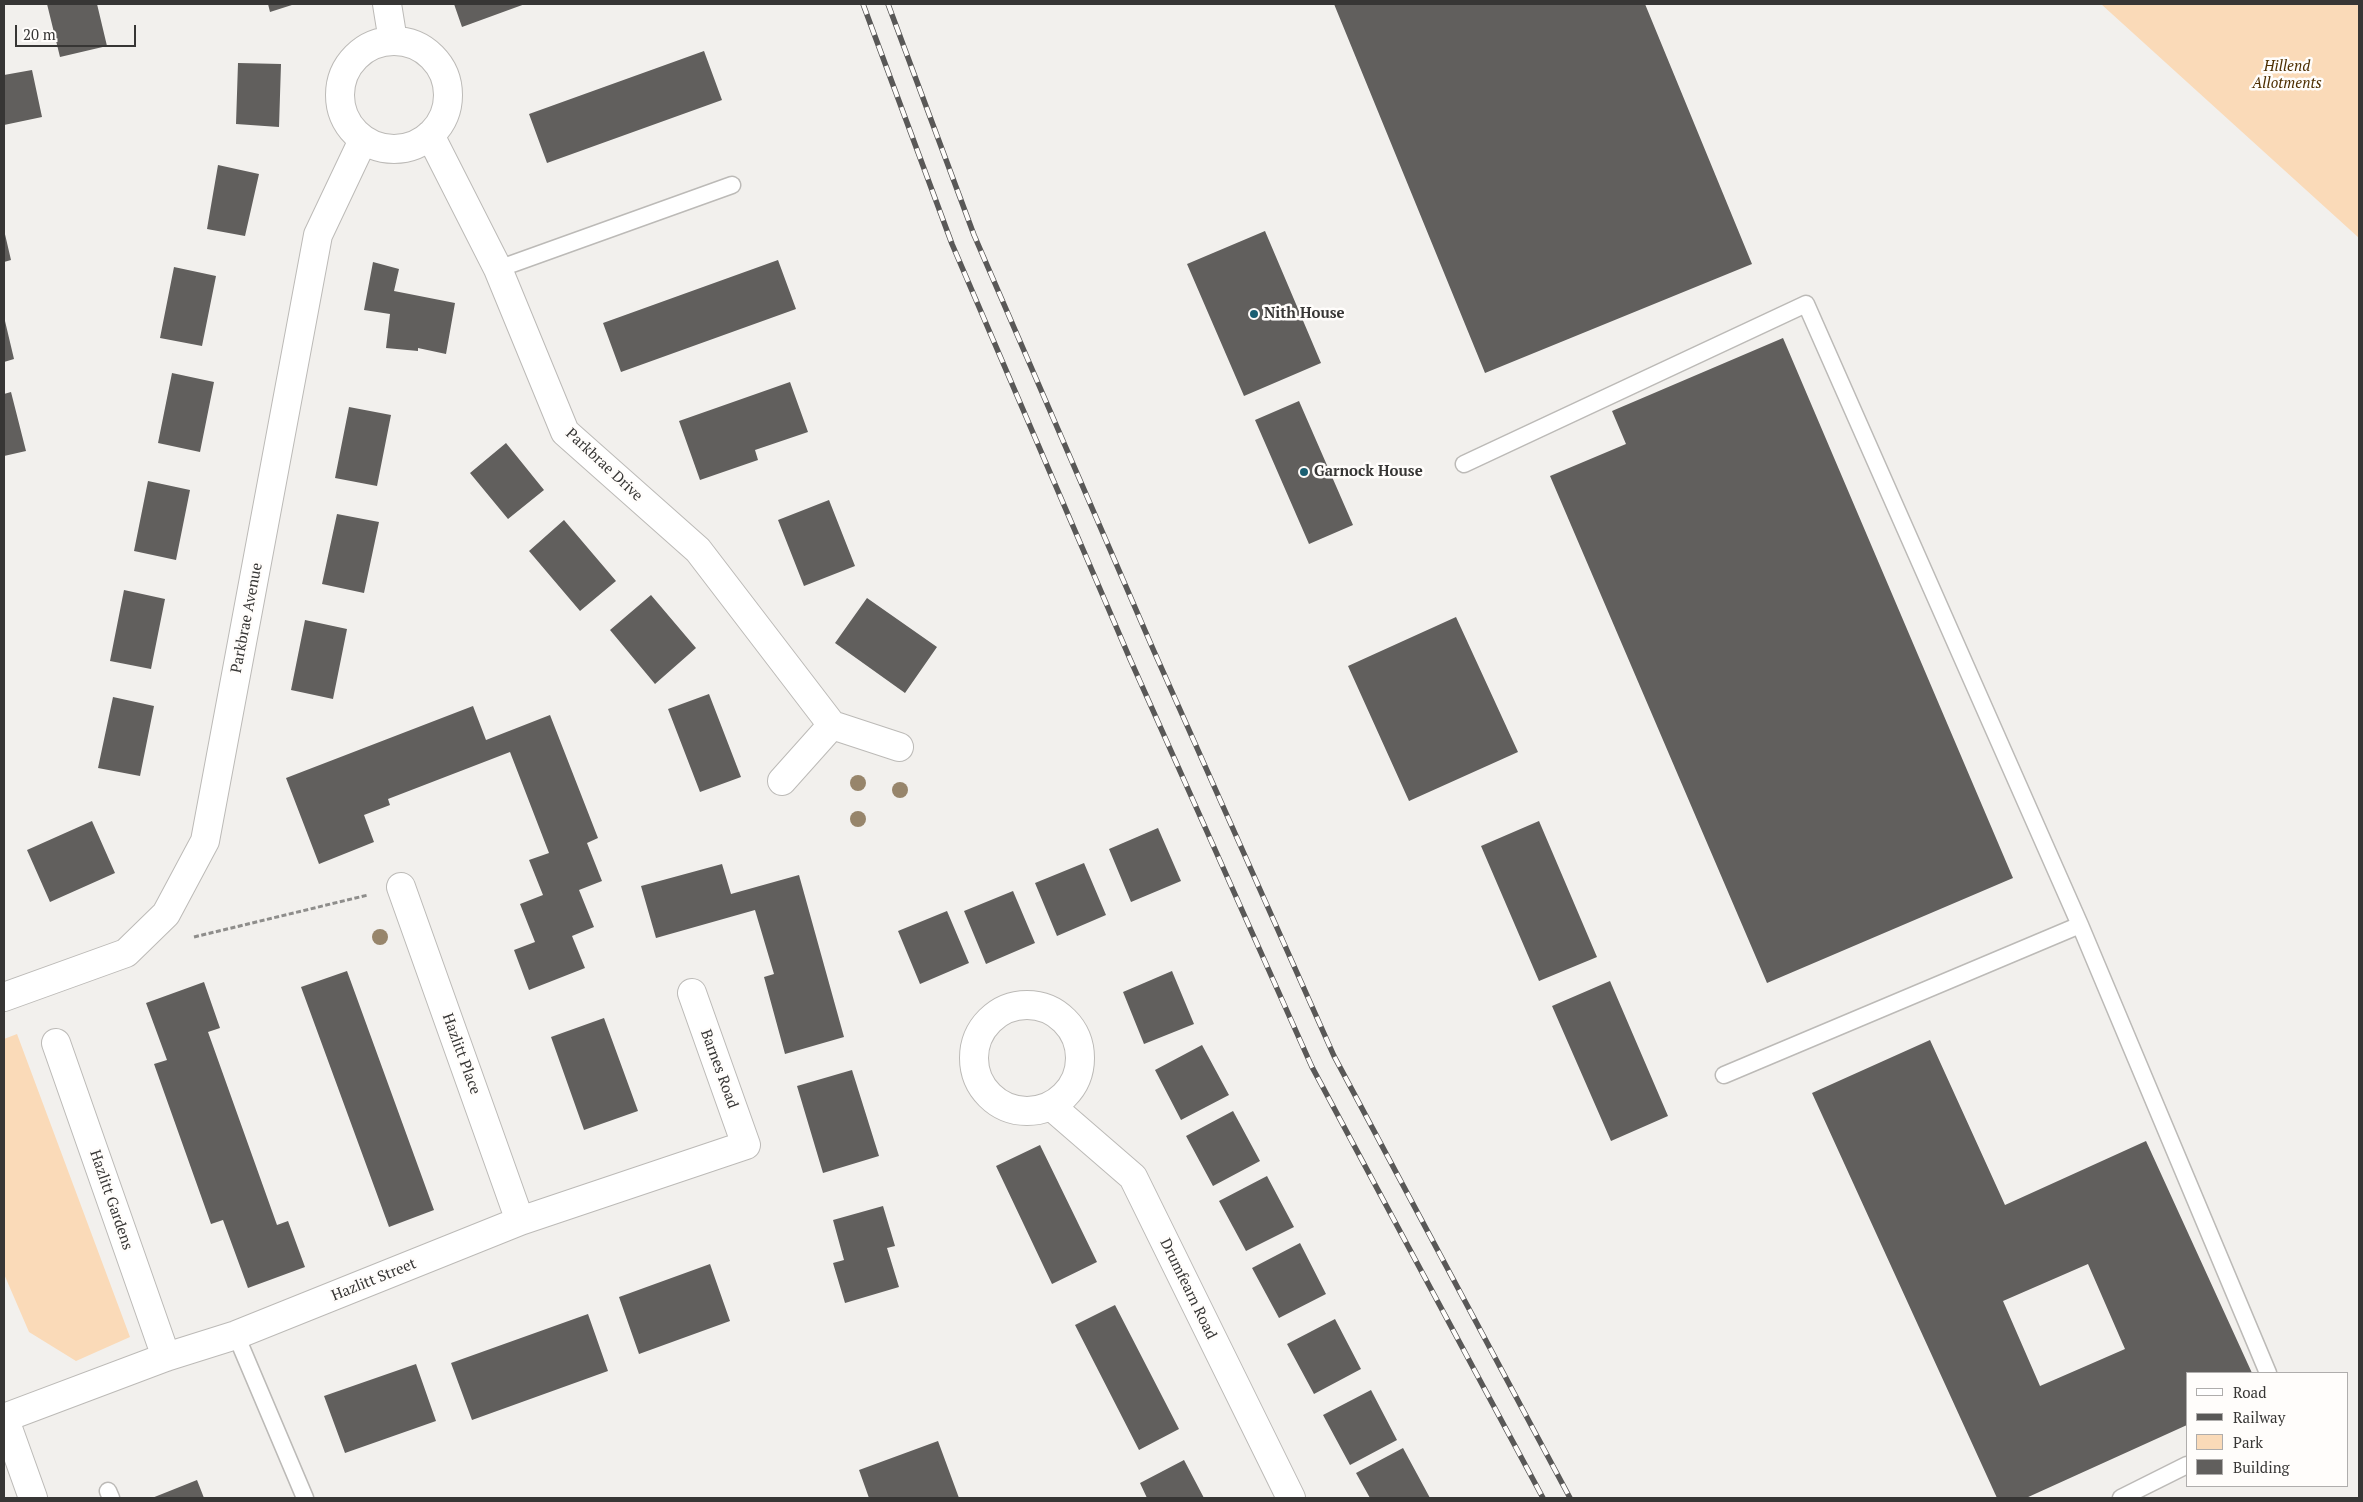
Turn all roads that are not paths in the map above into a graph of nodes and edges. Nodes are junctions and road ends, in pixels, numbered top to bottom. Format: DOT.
graph roads {
  1 [pos="387,4"];
  2 [pos="393,41"];
  3 [pos="430,135"];
  4 [pos="364,140"];
  5 [pos="732,185"];
  6 [pos="498,270"];
  7 [pos="1464,464"];
  8 [pos="832,726"];
  9 [pos="899,747"];
  10 [pos="782,781"];
  11 [pos="401,887"];
  12 [pos="2080,925"];
  13 [pos="692,992"];
  14 [pos="4,997"];
  15 [pos="56,1043"];
  16 [pos="1724,1075"];
  17 [pos="1051,1106"];
  18 [pos="746,1145"];
  19 [pos="520,1221"];
  20 [pos="236,1335"];
  21 [pos="166,1357"];
  22 [pos="2268,1372"];
  23 [pos="4,1418"];
  24 [pos="2186,1466"];
  25 [pos="33,1498"];
  26 [pos="305,1498"];
  27 [pos="1291,1498"];
  28 [pos="2121,1498"];
  1 -- 2 [label="street"];
  2 -- 3 [label="street"];
  2 -- 4 [label="street"];
  3 -- 4 [label="street"];
  3 -- 6 [label="street, Parkbrae Drive"];
  4 -- 14 [label="street, Parkbrae Avenue"];
  5 -- 6 [label="lane"];
  6 -- 8 [label="street, Parkbrae Drive"];
  7 -- 12 [label="lane"];
  8 -- 9 [label="street"];
  8 -- 10 [label="street"];
  11 -- 19 [label="street, Hazlitt Place"];
  12 -- 16 [label="lane"];
  12 -- 22 [label="lane"];
  13 -- 18 [label="street, Barnes Road"];
  15 -- 21 [label="street, Hazlitt Gardens"];
  17 -- 27 [label="street, Drumfearn Road"];
  18 -- 19 [label="street, Hazlitt Street"];
  19 -- 20 [label="street, Hazlitt Street"];
  20 -- 21 [label="street, Hazlitt Street"];
  20 -- 26 [label="lane"];
  21 -- 23 [label="street, Hazlitt Street"];
  23 -- 25 [label="street"];
  24 -- 28 [label="lane"];
}
